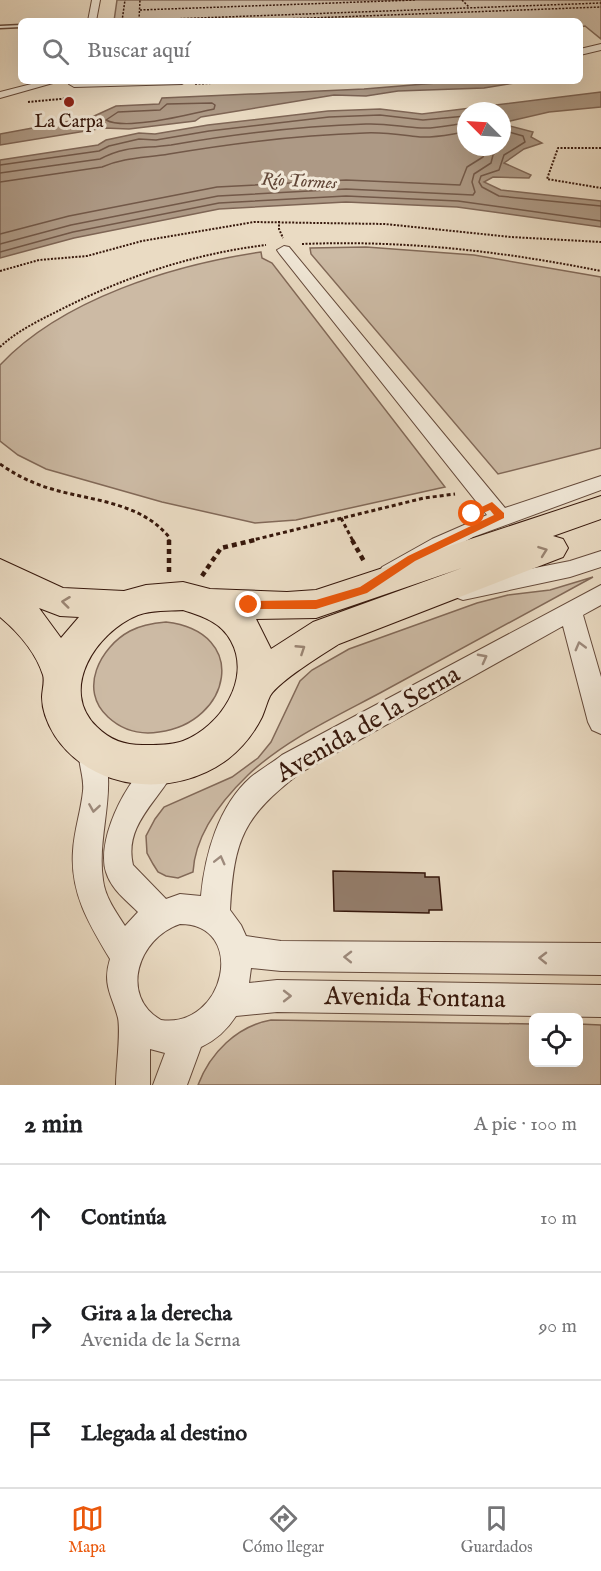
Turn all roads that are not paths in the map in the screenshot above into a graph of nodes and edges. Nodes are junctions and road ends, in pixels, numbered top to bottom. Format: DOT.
graph roads {
  1 [pos="96,0"];
  2 [pos="93,18"];
  3 [pos="18,26"];
  4 [pos="0,27"];
  5 [pos="601,46"];
  6 [pos="583,51"];
  7 [pos="54,84"];
  8 [pos="0,95"];
  9 [pos="284,245"];
  10 [pos="601,483"];
  11 [pos="601,507"];
  12 [pos="500,516"];
  13 [pos="601,530"];
  14 [pos="601,559"];
  15 [pos="365,571"];
  16 [pos="0,572"];
  17 [pos="203,583"];
  18 [pos="601,594"];
  19 [pos="0,599"];
  20 [pos="410,601"];
  21 [pos="124,605"];
  22 [pos="571,611"];
  23 [pos="62,675"];
  24 [pos="255,685"];
  25 [pos="601,722"];
  26 [pos="91,750"];
  27 [pos="164,765"];
  28 [pos="161,915"];
  29 [pos="214,918"];
  30 [pos="235,950"];
  31 [pos="126,956"];
  32 [pos="601,959"];
  33 [pos="229,1001"];
  34 [pos="601,1001"];
  35 [pos="134,1019"];
  36 [pos="188,1036"];
  37 [pos="133,1085"];
  38 [pos="170,1085"];
  1 -- 2 [label="street"];
  3 -- 4 [label="lane"];
  5 -- 6 [label="street"];
  7 -- 8 [label="street"];
  9 -- 12 [label="street"];
  10 -- 12 [label="street"];
  11 -- 15 [label="main road"];
  12 -- 15 [label="street"];
  20 -- 13 [label="main road, one-way"];
  14 -- 20 [label="street"];
  15 -- 17 [label="main road"];
  21 -- 16 [label="main road, one-way"];
  17 -- 21 [label="main road"];
  17 -- 24 [label="main road"];
  18 -- 22 [label="street, Avenida de la Serna"];
  19 -- 23 [label="main road"];
  24 -- 20 [label="main road, one-way"];
  21 -- 23 [label="main road"];
  25 -- 22 [label="street, one-way"];
  29 -- 22 [label="street, Avenida de la Serna, one-way"];
  23 -- 26 [label="main road"];
  24 -- 27 [label="main road"];
  26 -- 27 [label="main road"];
  26 -- 31 [label="street, one-way"];
  27 -- 28 [label="street"];
  28 -- 29 [label="street"];
  28 -- 31 [label="street"];
  29 -- 30 [label="street"];
  32 -- 30 [label="street, Avenida Fontana, one-way"];
  30 -- 33 [label="street"];
  31 -- 35 [label="street"];
  33 -- 34 [label="street, Avenida Fontana, one-way"];
  33 -- 36 [label="street"];
  35 -- 36 [label="street"];
  35 -- 37 [label="street"];
  36 -- 38 [label="street"];
}
